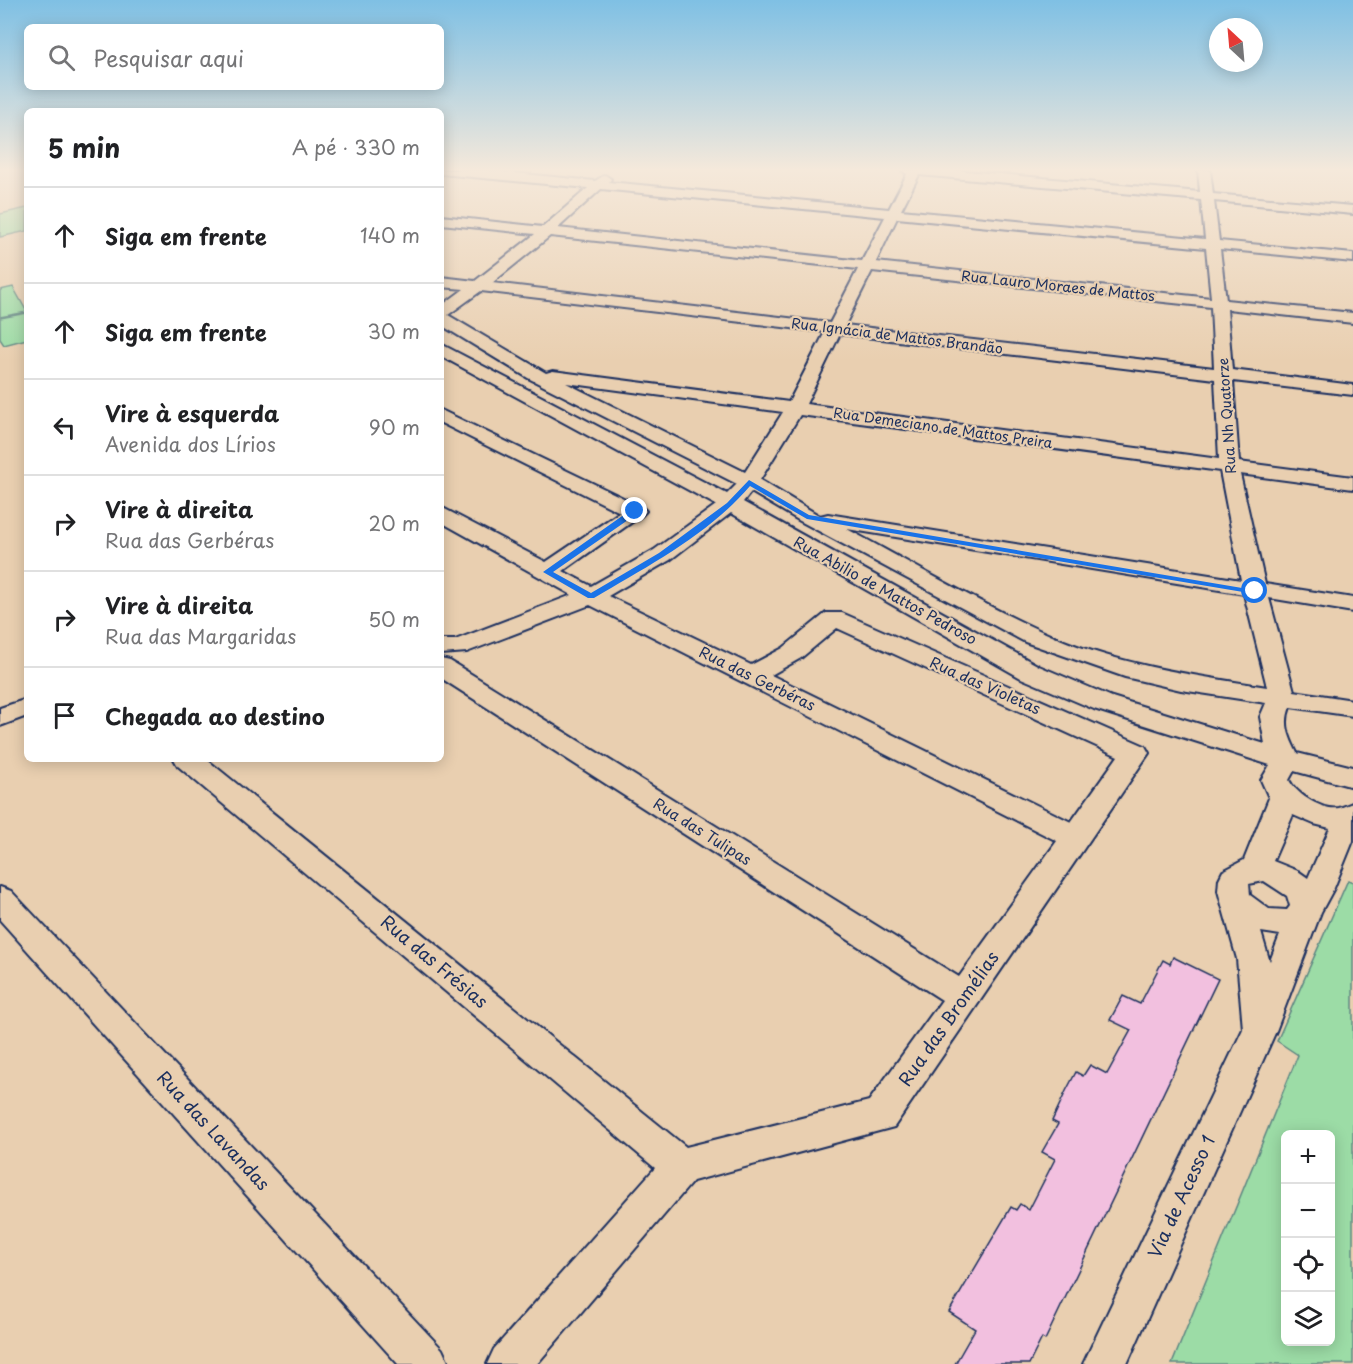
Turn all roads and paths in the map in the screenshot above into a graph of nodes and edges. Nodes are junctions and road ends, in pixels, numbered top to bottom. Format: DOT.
graph roads {
  1 [pos="546,234"];
  2 [pos="564,234"];
  3 [pos="883,234"];
  4 [pos="1100,234"];
  5 [pos="1211,234"];
  6 [pos="1213,245"];
  7 [pos="1353,258"];
  8 [pos="868,266"];
  9 [pos="444,282"];
  10 [pos="482,286"];
  11 [pos="1219,304"];
  12 [pos="444,314"];
  13 [pos="444,318"];
  14 [pos="1353,318"];
  15 [pos="837,328"];
  16 [pos="444,350"];
  17 [pos="534,374"];
  18 [pos="1224,375"];
  19 [pos="1353,390"];
  20 [pos="795,408"];
  21 [pos="444,417"];
  22 [pos="1229,467"];
  23 [pos="749,483"];
  24 [pos="1353,483"];
  25 [pos="733,506"];
  26 [pos="444,515"];
  27 [pos="807,517"];
  28 [pos="547,572"];
  29 [pos="1255,591"];
  30 [pos="596,598"];
  31 [pos="1353,605"];
  32 [pos="444,647"];
  33 [pos="444,669"];
  34 [pos="752,676"];
  35 [pos="1282,696"];
  36 [pos="24,708"];
  37 [pos="1353,708"];
  38 [pos="0,717"];
  39 [pos="1135,753"];
  40 [pos="1286,760"];
  41 [pos="192,762"];
  42 [pos="1353,777"];
  43 [pos="1283,798"];
  44 [pos="1351,816"];
  45 [pos="1076,837"];
  46 [pos="1255,870"];
  47 [pos="1232,893"];
  48 [pos="0,899"];
  49 [pos="1306,909"];
  50 [pos="964,997"];
  51 [pos="1259,1031"];
  52 [pos="681,1166"];
  53 [pos="427,1364"];
  54 [pos="509,1364"];
  55 [pos="1105,1364"];
  1 -- 10 [label="street"];
  2 -- 8 [label="street, Rua Lauro Moraes de Mattos"];
  3 -- 8 [label="street"];
  4 -- 6 [label="street"];
  5 -- 6 [label="street, Rua Nh Quatorze"];
  6 -- 7 [label="street"];
  6 -- 11 [label="street, Rua Nh Quatorze"];
  8 -- 11 [label="street, Rua Lauro Moraes de Mattos"];
  8 -- 15 [label="street"];
  9 -- 10 [label="street, Rua Ignácia de Mattos Brandão"];
  10 -- 12 [label="street"];
  10 -- 15 [label="street, Rua Ignácia de Mattos Brandão"];
  11 -- 14 [label="street, Rua Lauro Moraes de Mattos"];
  11 -- 18 [label="street, Rua Nh Quatorze"];
  13 -- 17 [label="street, Rua Abilio de Mattos Pedroso"];
  15 -- 18 [label="street, Rua Ignácia de Mattos Brandão"];
  15 -- 20 [label="street"];
  16 -- 25 [label="street, Rua Abilio de Mattos Pedroso"];
  17 -- 20 [label="street, Rua Demeciano de Mattos Preira"];
  17 -- 23 [label="street, Rua Abilio de Mattos Pedroso"];
  18 -- 19 [label="street, Rua Ignácia de Mattos Brandão"];
  18 -- 22 [label="street, Rua Nh Quatorze"];
  20 -- 22 [label="street, Rua Demeciano de Mattos Preira"];
  20 -- 23 [label="street"];
  21 -- 28 [label="street"];
  22 -- 24 [label="street, Rua Demeciano de Mattos Preira"];
  22 -- 29 [label="street, Rua Nh Quatorze"];
  23 -- 25 [label="street"];
  23 -- 27 [label="street, Rua Abilio de Mattos Pedroso"];
  25 -- 30 [label="street"];
  25 -- 40 [label="street, Rua Abilio de Mattos Pedroso"];
  26 -- 28 [label="street, Rua das Gerbéras"];
  27 -- 29 [label="street"];
  27 -- 35 [label="street, Rua Abilio de Mattos Pedroso"];
  28 -- 30 [label="street, Rua das Gerbéras"];
  29 -- 31 [label="street"];
  29 -- 35 [label="street, Rua Nh Quatorze"];
  30 -- 32 [label="street"];
  30 -- 34 [label="street, Rua das Gerbéras"];
  33 -- 50 [label="street, Rua das Tulipas"];
  34 -- 39 [label="street, Rua das Violetas"];
  34 -- 45 [label="street, Rua das Gerbéras"];
  35 -- 37 [label="street, Rua Abilio de Mattos Pedroso"];
  35 -- 40 [label="street"];
  36 -- 38 [label="street"];
  39 -- 45 [label="street, Rua das Bromélias"];
  40 -- 42 [label="street, Rua Abilio de Mattos Pedroso"];
  40 -- 43 [label="street"];
  41 -- 52 [label="street, Rua das Frésias"];
  43 -- 44 [label="street"];
  43 -- 46 [label="street"];
  44 -- 49 [label="street, Via de Acesso 1"];
  45 -- 50 [label="street, Rua das Bromélias"];
  46 -- 47 [label="street"];
  46 -- 49 [label="street"];
  47 -- 49 [label="street"];
  47 -- 51 [label="street"];
  48 -- 53 [label="street, Rua das Lavandas"];
  49 -- 51 [label="street, Via de Acesso 1"];
  50 -- 52 [label="street, Rua das Bromélias"];
  51 -- 55 [label="street, Via de Acesso 1"];
  52 -- 54 [label="street"];
}
